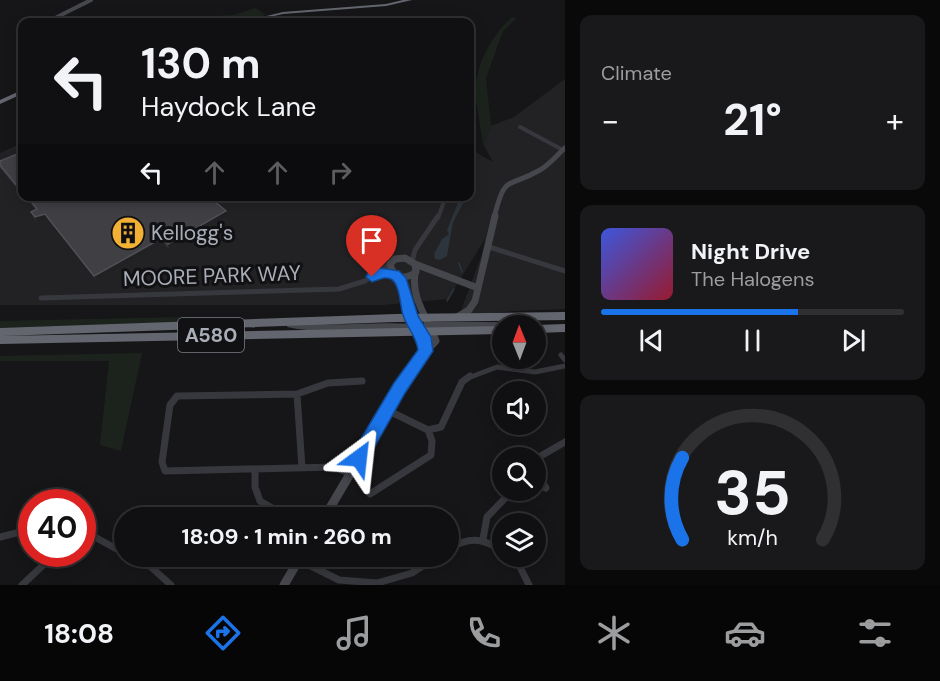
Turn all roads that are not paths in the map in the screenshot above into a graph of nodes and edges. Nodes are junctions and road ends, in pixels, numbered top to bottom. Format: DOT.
graph roads {
  1 [pos="91,0"];
  2 [pos="410,0"];
  3 [pos="56,18"];
  4 [pos="261,18"];
  5 [pos="18,94"];
  6 [pos="0,102"];
  7 [pos="520,127"];
  8 [pos="564,149"];
  9 [pos="444,201"];
  10 [pos="489,247"];
  11 [pos="415,250"];
  12 [pos="401,258"];
  13 [pos="390,264"];
  14 [pos="414,268"];
  15 [pos="565,271"];
  16 [pos="380,273"];
  17 [pos="396,275"];
  18 [pos="478,288"];
  19 [pos="41,298"];
  20 [pos="475,301"];
  21 [pos="565,316"];
  22 [pos="457,317"];
  23 [pos="490,317"];
  24 [pos="411,318"];
  25 [pos="290,324"];
  26 [pos="425,327"];
  27 [pos="492,327"];
  28 [pos="546,327"];
  29 [pos="565,327"];
  30 [pos="492,330"];
  31 [pos="0,332"];
  32 [pos="0,340"];
  33 [pos="425,351"];
  34 [pos="565,366"];
  35 [pos="362,381"];
  36 [pos="297,394"];
  37 [pos="387,410"];
  38 [pos="428,429"];
  39 [pos="565,442"];
  40 [pos="546,453"];
  41 [pos="302,468"];
  42 [pos="255,469"];
  43 [pos="350,474"];
  44 [pos="370,494"];
  45 [pos="502,501"];
  46 [pos="270,507"];
  47 [pos="330,507"];
  48 [pos="18,532"];
  49 [pos="0,537"];
  50 [pos="96,538"];
  51 [pos="483,539"];
  52 [pos="459,541"];
  53 [pos="492,545"];
  54 [pos="114,548"];
  55 [pos="42,567"];
  56 [pos="151,567"];
  57 [pos="295,567"];
  58 [pos="316,567"];
  59 [pos="421,567"];
  60 [pos="520,567"];
  61 [pos="373,584"];
  62 [pos="22,585"];
  63 [pos="171,585"];
  64 [pos="284,585"];
  65 [pos="529,585"];
  1 -- 3 [label="street"];
  2 -- 4 [label="highway"];
  5 -- 6 [label="highway"];
  7 -- 8 [label="street"];
  8 -- 10 [label="street"];
  9 -- 11 [label="street"];
  10 -- 15 [label="street"];
  10 -- 18 [label="street"];
  11 -- 12 [label="street"];
  11 -- 14 [label="street"];
  12 -- 13 [label="street"];
  12 -- 14 [label="street"];
  13 -- 16 [label="street, MOORE PARK WAY"];
  13 -- 17 [label="street"];
  14 -- 17 [label="street"];
  14 -- 18 [label="street"];
  14 -- 26 [label="street"];
  16 -- 17 [label="street, MOORE PARK WAY"];
  16 -- 19 [label="street, MOORE PARK WAY"];
  17 -- 24 [label="street"];
  18 -- 20 [label="street"];
  20 -- 22 [label="street"];
  20 -- 23 [label="street"];
  21 -- 23 [label="highway, A580"];
  22 -- 23 [label="highway, A580"];
  22 -- 26 [label="highway, A580"];
  24 -- 25 [label="highway, A580"];
  24 -- 26 [label="highway, A580"];
  25 -- 26 [label="street"];
  25 -- 31 [label="highway, A580"];
  26 -- 27 [label="street"];
  26 -- 30 [label="highway, A580"];
  26 -- 32 [label="highway, A580"];
  26 -- 33 [label="street"];
  26 -- 33 [label="street"];
  28 -- 29 [label="highway"];
  33 -- 37 [label="street"];
  34 -- 38 [label="street"];
  35 -- 36 [label="street"];
  36 -- 41 [label="street"];
  36 -- 42 [label="street"];
  37 -- 38 [label="street"];
  37 -- 43 [label="street"];
  38 -- 44 [label="street"];
  39 -- 40 [label="street"];
  41 -- 42 [label="street"];
  41 -- 43 [label="street"];
  42 -- 46 [label="street"];
  43 -- 47 [label="street"];
  45 -- 51 [label="street"];
  48 -- 49 [label="street"];
  50 -- 54 [label="street"];
  51 -- 52 [label="street"];
  51 -- 53 [label="street"];
  55 -- 62 [label="street"];
  56 -- 63 [label="street"];
  57 -- 64 [label="street"];
  58 -- 61 [label="street"];
  59 -- 61 [label="street"];
  60 -- 65 [label="street"];
}
